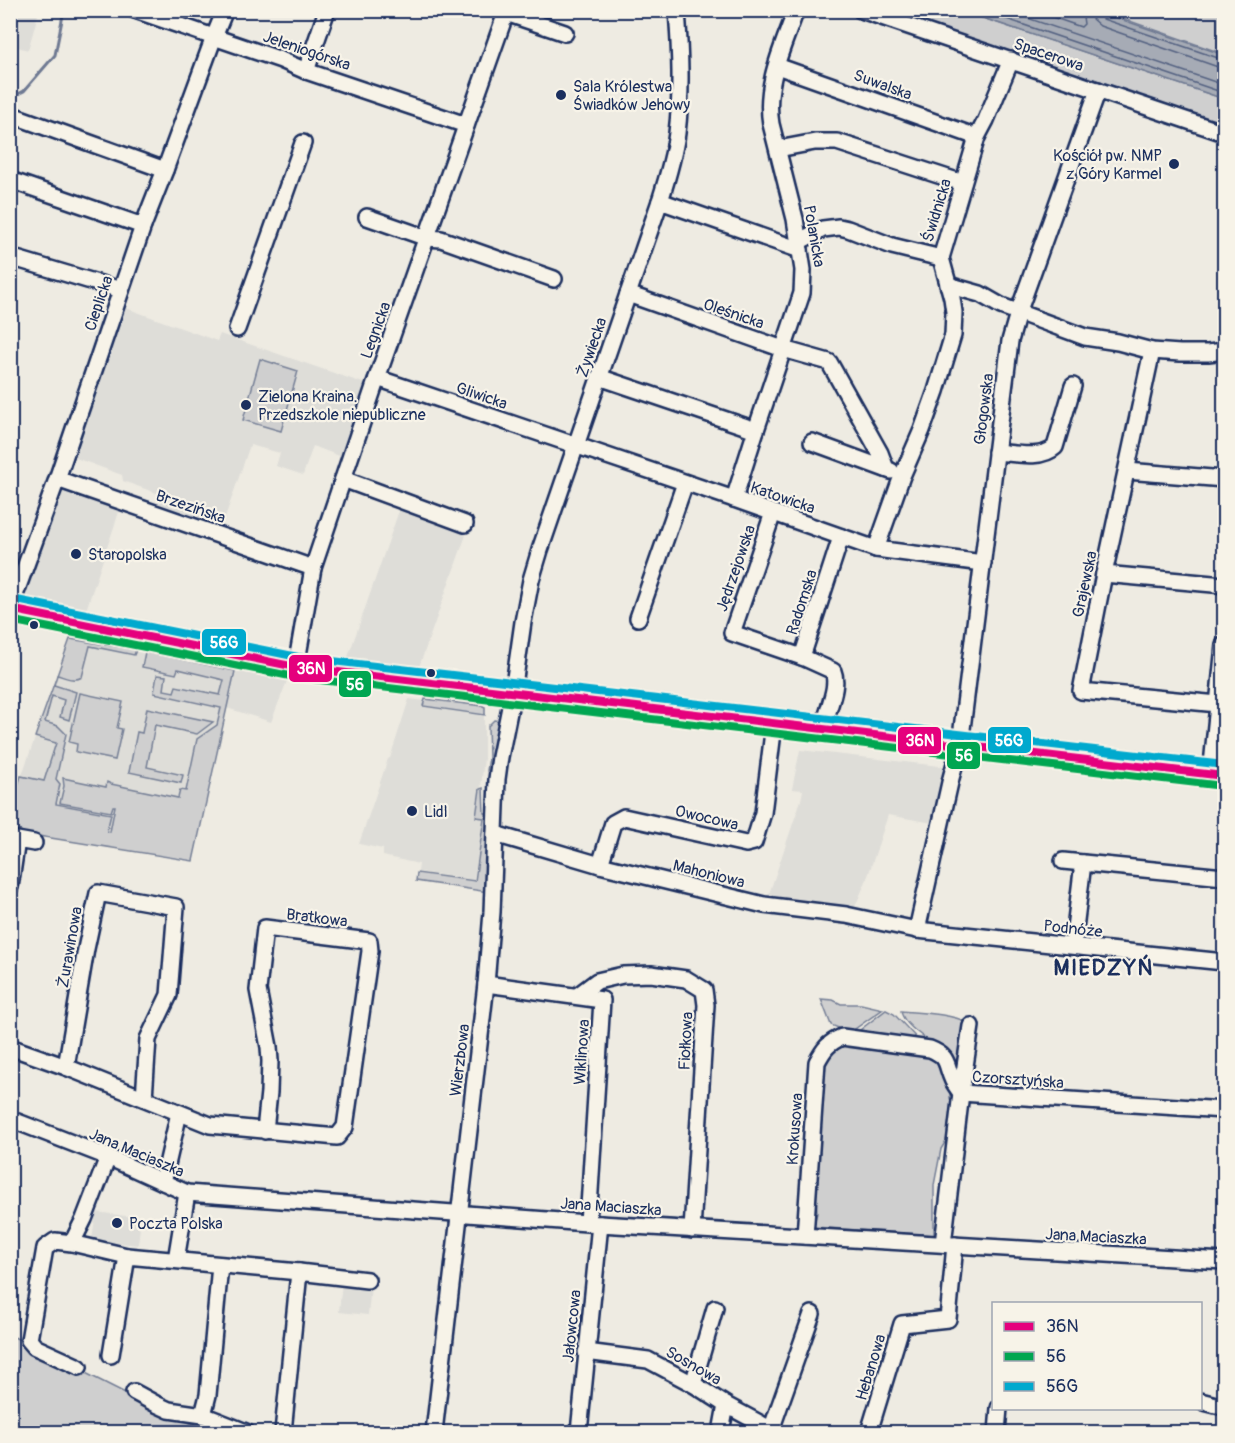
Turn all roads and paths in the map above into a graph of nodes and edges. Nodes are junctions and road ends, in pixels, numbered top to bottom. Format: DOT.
graph roads {
  1 [pos="135,10"];
  2 [pos="225,10"];
  3 [pos="327,10"];
  4 [pos="676,10"];
  5 [pos="796,10"];
  6 [pos="861,10"];
  7 [pos="506,12"];
  8 [pos="565,33"];
  9 [pos="214,37"];
  10 [pos="1011,60"];
  11 [pos="777,66"];
  12 [pos="306,71"];
  13 [pos="1098,90"];
  14 [pos="12,115"];
  15 [pos="466,125"];
  16 [pos="1224,133"];
  17 [pos="977,137"];
  18 [pos="303,143"];
  19 [pos="778,149"];
  20 [pos="165,170"];
  21 [pos="10,180"];
  22 [pos="963,183"];
  23 [pos="660,201"];
  24 [pos="367,217"];
  25 [pos="795,219"];
  26 [pos="143,226"];
  27 [pos="816,232"];
  28 [pos="427,238"];
  29 [pos="799,246"];
  30 [pos="10,257"];
  31 [pos="941,258"];
  32 [pos="554,279"];
  33 [pos="948,285"];
  34 [pos="121,290"];
  35 [pos="628,294"];
  36 [pos="1018,313"];
  37 [pos="237,329"];
  38 [pos="783,349"];
  39 [pos="1152,351"];
  40 [pos="1224,351"];
  41 [pos="599,376"];
  42 [pos="376,378"];
  43 [pos="1073,386"];
  44 [pos="756,430"];
  45 [pos="812,442"];
  46 [pos="575,446"];
  47 [pos="996,452"];
  48 [pos="886,469"];
  49 [pos="1127,471"];
  50 [pos="902,476"];
  51 [pos="57,479"];
  52 [pos="343,479"];
  53 [pos="1224,479"];
  54 [pos="685,483"];
  55 [pos="734,499"];
  56 [pos="773,513"];
  57 [pos="465,524"];
  58 [pos="842,537"];
  59 [pos="876,549"];
  60 [pos="983,563"];
  61 [pos="313,568"];
  62 [pos="1104,574"];
  63 [pos="1224,585"];
  64 [pos="10,609"];
  65 [pos="638,618"];
  66 [pos="1224,645"];
  67 [pos="801,657"];
  68 [pos="296,667"];
  69 [pos="513,692"];
  70 [pos="1218,704"];
  71 [pos="774,724"];
  72 [pos="824,730"];
  73 [pos="960,745"];
  74 [pos="1218,775"];
  75 [pos="495,834"];
  76 [pos="33,843"];
  77 [pos="1063,861"];
  78 [pos="1083,863"];
  79 [pos="600,865"];
  80 [pos="1224,878"];
  81 [pos="10,887"];
  82 [pos="917,930"];
  83 [pos="1073,945"];
  84 [pos="1224,962"];
  85 [pos="606,979"];
  86 [pos="486,984"];
  87 [pos="577,996"];
  88 [pos="602,1000"];
  89 [pos="971,1026"];
  90 [pos="10,1047"];
  91 [pos="66,1067"];
  92 [pos="961,1093"];
  93 [pos="144,1098"];
  94 [pos="1224,1110"];
  95 [pos="179,1113"];
  96 [pos="10,1119"];
  97 [pos="265,1131"];
  98 [pos="108,1157"];
  99 [pos="163,1182"];
  100 [pos="187,1193"];
  101 [pos="459,1214"];
  102 [pos="594,1224"];
  103 [pos="692,1230"];
  104 [pos="805,1236"];
  105 [pos="72,1243"];
  106 [pos="949,1245"];
  107 [pos="127,1256"];
  108 [pos="176,1260"];
  109 [pos="1224,1261"];
  110 [pos="220,1265"];
  111 [pos="299,1272"];
  112 [pos="367,1280"];
  113 [pos="715,1308"];
  114 [pos="812,1314"];
  115 [pos="586,1352"];
  116 [pos="111,1355"];
  117 [pos="79,1367"];
  118 [pos="693,1384"];
  119 [pos="134,1392"];
  120 [pos="1202,1402"];
  121 [pos="726,1405"];
  122 [pos="1224,1407"];
  123 [pos="999,1410"];
  124 [pos="203,1415"];
  125 [pos="773,1431"];
  126 [pos="246,1432"];
  127 [pos="283,1432"];
  128 [pos="434,1432"];
  129 [pos="579,1432"];
  130 [pos="721,1432"];
  131 [pos="869,1432"];
  132 [pos="997,1432"];
  1 -- 9 [label="street, Jeleniogórska"];
  2 -- 9 [label="street, Cieplicka"];
  3 -- 12 [label="street"];
  4 -- 23 [label="street, Żywiecka"];
  5 -- 11 [label="street, Polanicka"];
  6 -- 10 [label="street, Spacerowa"];
  7 -- 8 [label="street"];
  7 -- 15 [label="street, Legnicka"];
  9 -- 12 [label="street, Jeleniogórska"];
  9 -- 20 [label="street, Cieplicka"];
  10 -- 13 [label="street, Spacerowa"];
  10 -- 17 [label="street, Świdnicka"];
  11 -- 17 [label="street, Suwalska"];
  11 -- 19 [label="street, Polanicka"];
  12 -- 15 [label="street, Jeleniogórska"];
  13 -- 16 [label="street, Spacerowa"];
  13 -- 36 [label="street, Głogowska"];
  14 -- 20 [label="street"];
  15 -- 28 [label="street, Legnicka"];
  17 -- 22 [label="street, Świdnicka"];
  18 -- 37 [label="street"];
  19 -- 22 [label="street"];
  19 -- 25 [label="street, Polanicka"];
  20 -- 26 [label="street, Cieplicka"];
  21 -- 26 [label="street"];
  22 -- 31 [label="street, Świdnicka"];
  23 -- 29 [label="street"];
  23 -- 35 [label="street, Żywiecka"];
  24 -- 28 [label="street"];
  25 -- 27 [label="street"];
  25 -- 29 [label="street, Polanicka"];
  26 -- 34 [label="street, Cieplicka"];
  27 -- 29 [label="street"];
  27 -- 31 [label="street"];
  28 -- 32 [label="street"];
  28 -- 42 [label="street, Legnicka"];
  29 -- 38 [label="street, Polanicka"];
  30 -- 34 [label="street"];
  31 -- 33 [label="street, Świdnicka"];
  33 -- 36 [label="street"];
  33 -- 50 [label="street, Świdnicka"];
  34 -- 51 [label="street, Cieplicka"];
  35 -- 38 [label="street, Oleśnicka"];
  35 -- 41 [label="street, Żywiecka"];
  36 -- 39 [label="street"];
  36 -- 47 [label="street, Głogowska"];
  38 -- 44 [label="street, Polanicka"];
  38 -- 48 [label="street, Oleśnicka"];
  39 -- 40 [label="street"];
  39 -- 49 [label="street, Grajewska"];
  41 -- 44 [label="street"];
  41 -- 46 [label="street, Żywiecka"];
  42 -- 46 [label="street, Gliwicka"];
  42 -- 52 [label="street, Legnicka"];
  43 -- 47 [label="street"];
  44 -- 55 [label="street, Polanicka"];
  45 -- 48 [label="street"];
  46 -- 54 [label="street, Katowicka"];
  46 -- 69 [label="street, Żywiecka"];
  47 -- 60 [label="street, Głogowska"];
  48 -- 50 [label="street"];
  49 -- 53 [label="street"];
  49 -- 62 [label="street, Grajewska"];
  50 -- 59 [label="street, Świdnicka"];
  51 -- 61 [label="street, Brzezińska"];
  51 -- 64 [label="street, Cieplicka"];
  52 -- 57 [label="street"];
  52 -- 61 [label="street, Legnicka"];
  54 -- 55 [label="street, Katowicka"];
  54 -- 65 [label="street"];
  55 -- 56 [label="street, Katowicka"];
  56 -- 58 [label="street, Katowicka"];
  56 -- 67 [label="street, Jędrzejowska"];
  58 -- 59 [label="street, Katowicka"];
  58 -- 67 [label="street, Radomska"];
  59 -- 60 [label="street, Katowicka"];
  60 -- 73 [label="street, Głogowska"];
  61 -- 68 [label="street, Legnicka"];
  62 -- 63 [label="street"];
  62 -- 70 [label="street, Grajewska"];
  64 -- 68 [label="main road"];
  66 -- 70 [label="street"];
  67 -- 72 [label="street, Radomska"];
  68 -- 69 [label="main road"];
  69 -- 71 [label="main road"];
  69 -- 75 [label="street, Wierzbowa"];
  70 -- 74 [label="street"];
  71 -- 72 [label="main road"];
  71 -- 79 [label="street, Owocowa"];
  72 -- 73 [label="main road"];
  73 -- 74 [label="main road"];
  73 -- 82 [label="street, Głogowska"];
  75 -- 79 [label="street, Mahoniowa"];
  75 -- 86 [label="street, Wierzbowa"];
  76 -- 81 [label="street"];
  77 -- 78 [label="street"];
  78 -- 80 [label="street"];
  78 -- 83 [label="street"];
  79 -- 82 [label="street, Mahoniowa"];
  82 -- 83 [label="street, Podnóże"];
  83 -- 84 [label="street, Podnóże"];
  85 -- 87 [label="street, Fiołkowa"];
  85 -- 88 [label="street"];
  85 -- 103 [label="street, Fiołkowa"];
  86 -- 87 [label="street, Wiklinowa"];
  86 -- 101 [label="street, Wierzbowa"];
  87 -- 88 [label="street, Wiklinowa"];
  88 -- 102 [label="street, Wiklinowa"];
  89 -- 92 [label="street"];
  90 -- 91 [label="street"];
  91 -- 93 [label="street"];
  91 -- 93 [label="street, Żurawinowa"];
  92 -- 94 [label="street, Czorsztyńska"];
  92 -- 104 [label="street, Krokusowa"];
  92 -- 106 [label="street, Czorsztyńska"];
  93 -- 95 [label="street"];
  95 -- 97 [label="street"];
  95 -- 99 [label="street"];
  96 -- 98 [label="street, Jana Maciaszka"];
  97 -- 97 [label="street, Bratkowa"];
  98 -- 99 [label="street, Jana Maciaszka"];
  98 -- 105 [label="street"];
  99 -- 100 [label="street, Jana Maciaszka"];
  100 -- 101 [label="street, Jana Maciaszka"];
  100 -- 108 [label="street"];
  101 -- 102 [label="street, Jana Maciaszka"];
  101 -- 128 [label="street, Wierzbowa"];
  102 -- 103 [label="street, Jana Maciaszka"];
  102 -- 115 [label="street, Jałowcowa"];
  103 -- 104 [label="street, Jana Maciaszka"];
  104 -- 106 [label="street, Jana Maciaszka"];
  105 -- 107 [label="street"];
  105 -- 117 [label="street"];
  106 -- 109 [label="street, Jana Maciaszka"];
  106 -- 131 [label="street, Hebanowa"];
  107 -- 108 [label="street"];
  107 -- 116 [label="street"];
  108 -- 110 [label="street"];
  110 -- 111 [label="street"];
  110 -- 124 [label="street"];
  111 -- 112 [label="street"];
  111 -- 127 [label="street"];
  113 -- 118 [label="street"];
  114 -- 125 [label="street"];
  115 -- 118 [label="street, Sosnowa"];
  115 -- 129 [label="street, Jałowcowa"];
  118 -- 121 [label="street, Sosnowa"];
  119 -- 124 [label="street"];
  120 -- 122 [label="street"];
  121 -- 125 [label="street, Sosnowa"];
  121 -- 130 [label="street"];
  123 -- 132 [label="street"];
  124 -- 126 [label="street"];
}
